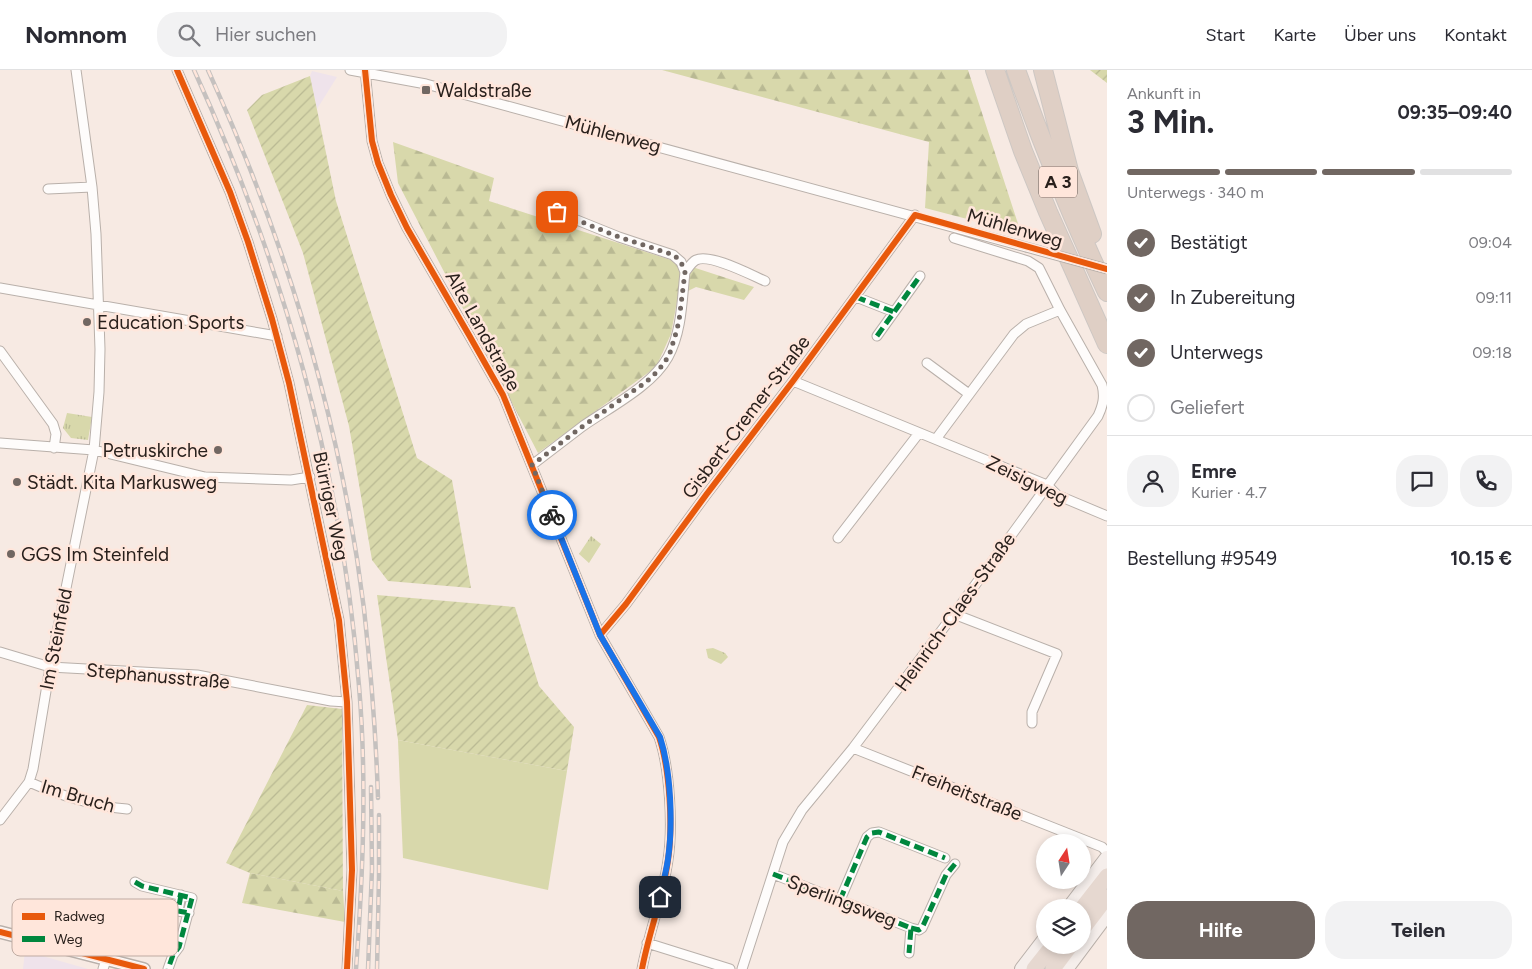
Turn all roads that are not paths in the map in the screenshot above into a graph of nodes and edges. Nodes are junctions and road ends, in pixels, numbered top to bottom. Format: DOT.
graph roads {
  1 [pos="76,70"];
  2 [pos="177,70"];
  3 [pos="350,70"];
  4 [pos="995,70"];
  5 [pos="1016,70"];
  6 [pos="1043,70"];
  7 [pos="367,71"];
  8 [pos="92,187"];
  9 [pos="48,189"];
  10 [pos="542,206"];
  11 [pos="915,216"];
  12 [pos="954,238"];
  13 [pos="1028,261"];
  14 [pos="1107,269"];
  15 [pos="685,272"];
  16 [pos="920,276"];
  17 [pos="765,281"];
  18 [pos="0,288"];
  19 [pos="1107,292"];
  20 [pos="856,297"];
  21 [pos="98,305"];
  22 [pos="1060,310"];
  23 [pos="894,312"];
  24 [pos="277,336"];
  25 [pos="877,336"];
  26 [pos="1107,344"];
  27 [pos="0,350"];
  28 [pos="927,363"];
  29 [pos="794,381"];
  30 [pos="969,394"];
  31 [pos="919,433"];
  32 [pos="936,439"];
  33 [pos="0,444"];
  34 [pos="54,448"];
  35 [pos="94,450"];
  36 [pos="532,465"];
  37 [pos="310,477"];
  38 [pos="1046,485"];
  39 [pos="1107,516"];
  40 [pos="838,538"];
  41 [pos="954,614"];
  42 [pos="600,635"];
  43 [pos="0,652"];
  44 [pos="50,666"];
  45 [pos="347,702"];
  46 [pos="1032,723"];
  47 [pos="853,748"];
  48 [pos="29,782"];
  49 [pos="127,809"];
  50 [pos="0,820"];
  51 [pos="1107,852"];
  52 [pos="944,858"];
  53 [pos="1107,858"];
  54 [pos="955,864"];
  55 [pos="773,874"];
  56 [pos="1107,876"];
  57 [pos="136,882"];
  58 [pos="1107,897"];
  59 [pos="1076,899"];
  60 [pos="1089,899"];
  61 [pos="840,900"];
  62 [pos="1107,914"];
  63 [pos="1091,918"];
  64 [pos="915,929"];
  65 [pos="0,932"];
  66 [pos="12,936"];
  67 [pos="647,943"];
  68 [pos="178,950"];
  69 [pos="1036,951"];
  70 [pos="909,953"];
  71 [pos="1046,954"];
  72 [pos="1064,954"];
  73 [pos="76,956"];
  74 [pos="173,956"];
  75 [pos="104,965"];
  76 [pos="144,969"];
  77 [pos="168,969"];
  78 [pos="347,969"];
  79 [pos="642,969"];
  80 [pos="730,969"];
  81 [pos="742,969"];
  82 [pos="1022,969"];
  83 [pos="1034,969"];
  84 [pos="1052,969"];
  85 [pos="1066,969"];
  1 -- 8 [label="street, Im Steinfeld"];
  2 -- 24 [label="street, Bürriger Weg"];
  3 -- 7 [label="street, Mühlenweg"];
  4 -- 26 [label="highway, A 3"];
  5 -- 19 [label="highway, A 3"];
  6 -- 19 [label="highway"];
  7 -- 11 [label="street, Mühlenweg"];
  7 -- 36 [label="street, Alte Landstraße"];
  8 -- 9 [label="street"];
  8 -- 21 [label="street, Im Steinfeld"];
  10 -- 15 [label="street"];
  11 -- 14 [label="street, Mühlenweg, bridge"];
  11 -- 20 [label="street, Gisbert-Cremer-Straße"];
  12 -- 13 [label="street, Mühlenweg"];
  13 -- 22 [label="street, Heinrich-Claes-Straße"];
  15 -- 17 [label="street"];
  15 -- 36 [label="street"];
  16 -- 23 [label="street"];
  18 -- 21 [label="street"];
  20 -- 23 [label="street"];
  20 -- 29 [label="street, Gisbert-Cremer-Straße"];
  21 -- 24 [label="street"];
  21 -- 35 [label="street, Im Steinfeld"];
  22 -- 30 [label="street"];
  22 -- 38 [label="street, Heinrich-Claes-Straße"];
  23 -- 25 [label="street"];
  24 -- 37 [label="street, Bürriger Weg"];
  27 -- 34 [label="street"];
  28 -- 30 [label="street"];
  29 -- 31 [label="street, Zeisigweg"];
  29 -- 42 [label="street, Gisbert-Cremer-Straße"];
  30 -- 32 [label="street"];
  31 -- 32 [label="street, Zeisigweg"];
  31 -- 40 [label="street"];
  32 -- 38 [label="street, Zeisigweg"];
  33 -- 34 [label="street"];
  34 -- 35 [label="street"];
  35 -- 37 [label="street"];
  35 -- 44 [label="street, Im Steinfeld"];
  36 -- 42 [label="street, Alte Landstraße"];
  37 -- 45 [label="street, Bürriger Weg"];
  38 -- 39 [label="street, Zeisigweg"];
  38 -- 41 [label="street, Heinrich-Claes-Straße"];
  41 -- 46 [label="street"];
  41 -- 47 [label="street, Heinrich-Claes-Straße"];
  42 -- 67 [label="street, Alte Landstraße"];
  43 -- 44 [label="street, Stephanusstraße"];
  44 -- 45 [label="street, Stephanusstraße"];
  44 -- 48 [label="street, Im Steinfeld"];
  45 -- 78 [label="street, Bürriger Weg"];
  47 -- 51 [label="street, Freiheitstraße"];
  47 -- 55 [label="street, Heinrich-Claes-Straße"];
  48 -- 49 [label="street, Im Bruch"];
  48 -- 50 [label="street, Im Steinfeld"];
  52 -- 61 [label="street"];
  53 -- 59 [label="main road"];
  54 -- 64 [label="street"];
  55 -- 61 [label="street, Sperlingsweg"];
  55 -- 81 [label="street, Heinrich-Claes-Straße"];
  56 -- 60 [label="highway"];
  57 -- 68 [label="street"];
  58 -- 63 [label="highway"];
  61 -- 64 [label="street, Sperlingsweg"];
  62 -- 85 [label="main road"];
  64 -- 70 [label="street, Sperlingsweg"];
  65 -- 66 [label="street"];
  67 -- 79 [label="street, Alte Landstraße"];
  67 -- 80 [label="street"];
  69 -- 82 [label="main road"];
  71 -- 83 [label="highway"];
  72 -- 84 [label="highway"];
  73 -- 75 [label="street"];
  74 -- 77 [label="street"];
  75 -- 76 [label="street"];
}
